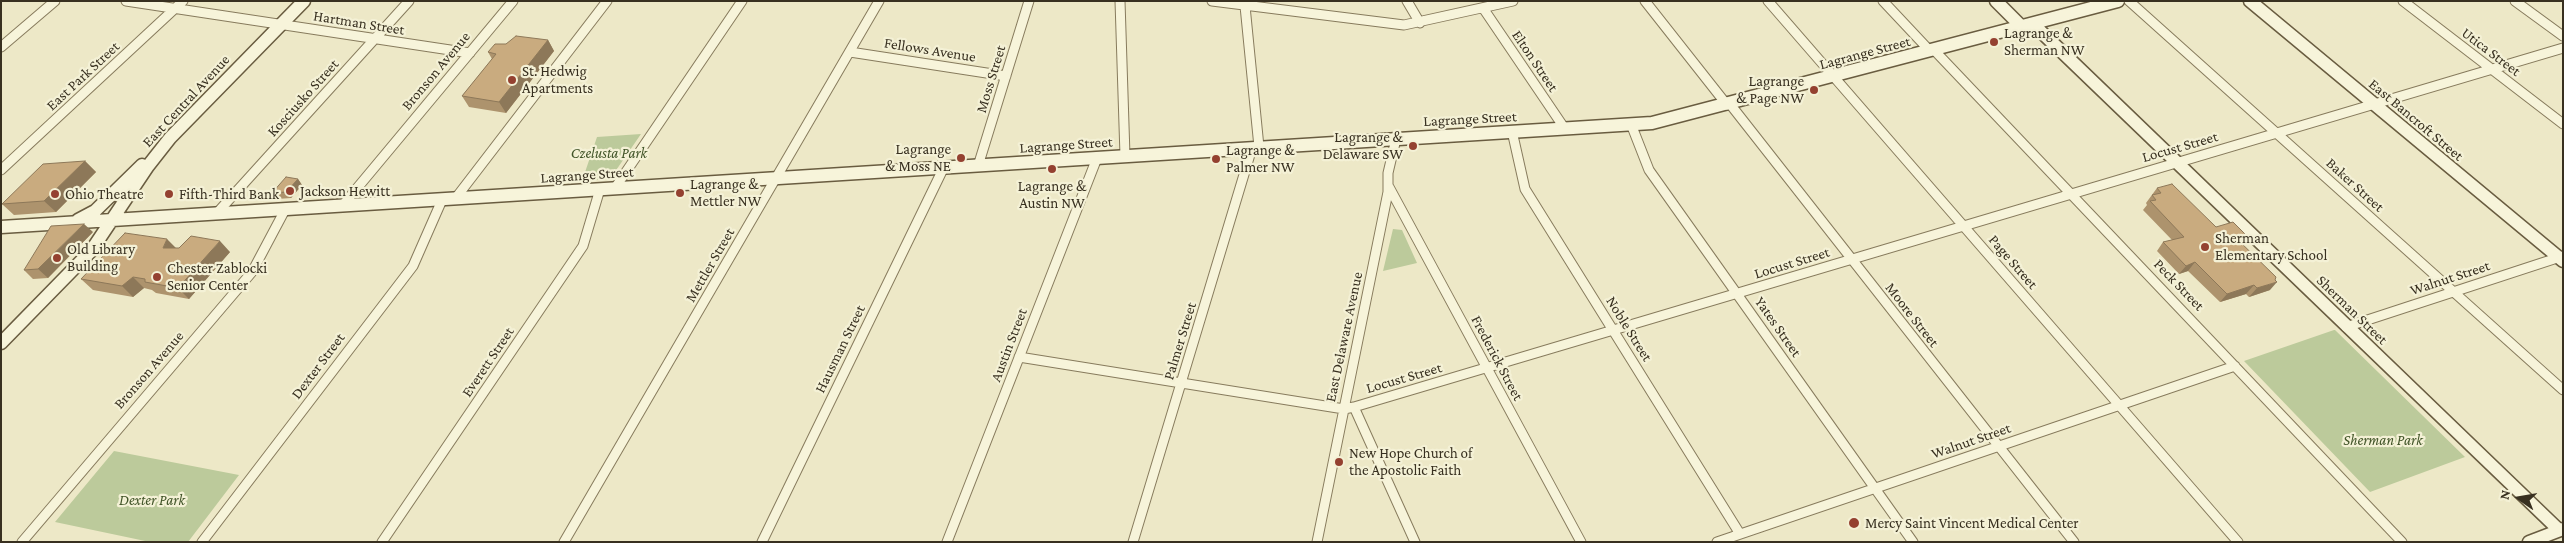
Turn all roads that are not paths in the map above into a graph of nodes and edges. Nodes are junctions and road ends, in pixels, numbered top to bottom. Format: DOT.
graph roads {
  1 [pos="55,1"];
  2 [pos="126,1"];
  3 [pos="183,1"];
  4 [pos="304,1"];
  5 [pos="409,1"];
  6 [pos="513,1"];
  7 [pos="607,1"];
  8 [pos="742,1"];
  9 [pos="879,1"];
  10 [pos="1029,1"];
  11 [pos="1120,1"];
  12 [pos="1212,1"];
  13 [pos="1406,1"];
  14 [pos="1513,1"];
  15 [pos="1645,1"];
  16 [pos="1768,1"];
  17 [pos="1883,1"];
  18 [pos="1996,1"];
  19 [pos="2129,1"];
  20 [pos="2250,1"];
  21 [pos="2403,1"];
  22 [pos="2515,1"];
  23 [pos="1223,2"];
  24 [pos="2114,2"];
  25 [pos="1245,6"];
  26 [pos="1483,8"];
  27 [pos="175,9"];
  28 [pos="1420,23"];
  29 [pos="281,25"];
  30 [pos="2028,25"];
  31 [pos="2563,36"];
  32 [pos="375,39"];
  33 [pos="1,47"];
  34 [pos="2563,48"];
  35 [pos="1932,50"];
  36 [pos="850,52"];
  37 [pos="470,53"];
  38 [pos="2493,70"];
  39 [pos="1006,76"];
  40 [pos="1833,76"];
  41 [pos="1729,104"];
  42 [pos="2372,104"];
  43 [pos="1631,124"];
  44 [pos="2563,124"];
  45 [pos="181,126"];
  46 [pos="1565,129"];
  47 [pos="1512,132"];
  48 [pos="2276,133"];
  49 [pos="1396,139"];
  50 [pos="1256,148"];
  51 [pos="1125,156"];
  52 [pos="1097,158"];
  53 [pos="2175,163"];
  54 [pos="978,166"];
  55 [pos="944,167"];
  56 [pos="1,170"];
  57 [pos="776,178"];
  58 [pos="1389,187"];
  59 [pos="615,188"];
  60 [pos="600,189"];
  61 [pos="2071,194"];
  62 [pos="455,199"];
  63 [pos="442,200"];
  64 [pos="342,206"];
  65 [pos="286,208"];
  66 [pos="217,213"];
  67 [pos="112,220"];
  68 [pos="72,223"];
  69 [pos="1964,226"];
  70 [pos="1,227"];
  71 [pos="2561,258"];
  72 [pos="1852,260"];
  73 [pos="2454,293"];
  74 [pos="1738,294"];
  75 [pos="2346,327"];
  76 [pos="1613,330"];
  77 [pos="1,343"];
  78 [pos="1019,357"];
  79 [pos="2235,366"];
  80 [pos="1488,368"];
  81 [pos="1182,383"];
  82 [pos="2563,390"];
  83 [pos="2120,406"];
  84 [pos="1349,408"];
  85 [pos="1999,447"];
  86 [pos="1876,490"];
  87 [pos="2562,531"];
  88 [pos="1740,534"];
  89 [pos="22,542"];
  90 [pos="202,542"];
  91 [pos="382,542"];
  92 [pos="564,542"];
  93 [pos="762,542"];
  94 [pos="947,542"];
  95 [pos="1133,542"];
  96 [pos="1317,542"];
  97 [pos="1415,542"];
  98 [pos="1581,542"];
  99 [pos="1717,542"];
  100 [pos="1913,542"];
  101 [pos="2074,542"];
  102 [pos="2238,542"];
  103 [pos="2402,542"];
  104 [pos="2529,542"];
  1 -- 33 [label="street"];
  2 -- 27 [label="street, Hartman Street"];
  3 -- 27 [label="street, East Park Street"];
  4 -- 29 [label="main road, East Central Avenue"];
  5 -- 32 [label="street, Kosciusko Street"];
  6 -- 37 [label="street, Bronson Avenue"];
  7 -- 62 [label="street"];
  8 -- 59 [label="street"];
  9 -- 36 [label="street, Mettler Street"];
  10 -- 39 [label="street, Moss Street"];
  11 -- 51 [label="street"];
  12 -- 23 [label="street"];
  13 -- 28 [label="street"];
  14 -- 26 [label="street"];
  15 -- 41 [label="street, Moore Street"];
  16 -- 40 [label="street, Page Street"];
  17 -- 35 [label="street, Peck Street"];
  18 -- 30 [label="main road, Sherman Street"];
  19 -- 48 [label="street, Baker Street"];
  20 -- 42 [label="main road, East Bancroft Street"];
  21 -- 38 [label="street, Utica Street"];
  22 -- 31 [label="street"];
  23 -- 25 [label="street"];
  24 -- 30 [label="main road, Lagrange Street"];
  25 -- 28 [label="street"];
  25 -- 50 [label="street, Palmer Street"];
  26 -- 28 [label="street"];
  26 -- 46 [label="street, Elton Street"];
  27 -- 29 [label="street, Hartman Street"];
  27 -- 56 [label="street, East Park Street"];
  29 -- 32 [label="street, Hartman Street"];
  29 -- 45 [label="main road, East Central Avenue"];
  30 -- 35 [label="main road, Lagrange Street"];
  30 -- 53 [label="main road, Sherman Street"];
  32 -- 37 [label="street, Hartman Street"];
  32 -- 66 [label="street, Kosciusko Street"];
  34 -- 38 [label="street, Locust Street"];
  35 -- 40 [label="main road, Lagrange Street"];
  35 -- 61 [label="street, Peck Street"];
  36 -- 39 [label="street, Fellows Avenue"];
  36 -- 57 [label="street, Mettler Street"];
  37 -- 64 [label="street, Bronson Avenue"];
  38 -- 42 [label="street, Locust Street"];
  38 -- 44 [label="street, Utica Street"];
  39 -- 54 [label="street, Moss Street"];
  40 -- 41 [label="main road, Lagrange Street"];
  40 -- 69 [label="street, Page Street"];
  41 -- 43 [label="main road, Lagrange Street"];
  41 -- 72 [label="street, Moore Street"];
  42 -- 48 [label="street, Locust Street"];
  42 -- 71 [label="main road, East Bancroft Street"];
  43 -- 46 [label="main road, Lagrange Street"];
  43 -- 74 [label="street, Yates Street"];
  45 -- 67 [label="main road, East Central Avenue"];
  45 -- 68 [label="main road"];
  46 -- 47 [label="main road, Lagrange Street"];
  47 -- 49 [label="main road, Lagrange Street"];
  47 -- 76 [label="street, Noble Street"];
  48 -- 53 [label="street, Locust Street"];
  48 -- 73 [label="street, Baker Street"];
  49 -- 50 [label="main road, Lagrange Street"];
  49 -- 58 [label="street, East Delaware Avenue"];
  50 -- 51 [label="main road, Lagrange Street"];
  50 -- 81 [label="street, Palmer Street"];
  51 -- 52 [label="main road, Lagrange Street"];
  52 -- 54 [label="main road, Lagrange Street"];
  52 -- 78 [label="street, Austin Street"];
  53 -- 61 [label="street, Locust Street"];
  53 -- 75 [label="main road, Sherman Street"];
  54 -- 55 [label="main road, Lagrange Street"];
  55 -- 57 [label="main road, Lagrange Street"];
  55 -- 93 [label="street, Hausman Street"];
  57 -- 59 [label="main road, Lagrange Street"];
  57 -- 92 [label="street, Mettler Street"];
  58 -- 80 [label="street, Frederick Street"];
  58 -- 84 [label="street, East Delaware Avenue"];
  59 -- 60 [label="main road, Lagrange Street"];
  60 -- 62 [label="main road, Lagrange Street"];
  60 -- 91 [label="street, Everett Street"];
  61 -- 69 [label="street, Locust Street"];
  61 -- 79 [label="street, Peck Street"];
  62 -- 63 [label="main road, Lagrange Street"];
  63 -- 64 [label="main road, Lagrange Street"];
  63 -- 90 [label="street, Dexter Street"];
  64 -- 65 [label="main road, Lagrange Street"];
  65 -- 66 [label="main road, Lagrange Street"];
  65 -- 89 [label="street, Bronson Avenue"];
  66 -- 67 [label="main road, Lagrange Street"];
  67 -- 68 [label="main road, Lagrange Street"];
  67 -- 77 [label="main road, East Central Avenue"];
  68 -- 70 [label="main road, Lagrange Street"];
  69 -- 72 [label="street, Locust Street"];
  69 -- 83 [label="street, Page Street"];
  71 -- 73 [label="street, Walnut Street"];
  72 -- 74 [label="street, Locust Street"];
  72 -- 85 [label="street, Moore Street"];
  73 -- 75 [label="street, Walnut Street"];
  73 -- 82 [label="street, Baker Street"];
  74 -- 76 [label="street, Locust Street"];
  74 -- 86 [label="street, Yates Street"];
  75 -- 87 [label="main road, Sherman Street"];
  76 -- 80 [label="street, Locust Street"];
  76 -- 88 [label="street, Noble Street"];
  78 -- 81 [label="street, Locust Street"];
  78 -- 94 [label="street, Austin Street"];
  79 -- 83 [label="street, Walnut Street"];
  79 -- 103 [label="street, Peck Street"];
  80 -- 84 [label="street, Locust Street"];
  80 -- 98 [label="street, Frederick Street"];
  81 -- 84 [label="street, Locust Street"];
  81 -- 95 [label="street, Palmer Street"];
  83 -- 85 [label="street, Walnut Street"];
  83 -- 102 [label="street, Page Street"];
  84 -- 96 [label="street, East Delaware Avenue"];
  84 -- 97 [label="street"];
  85 -- 86 [label="street, Walnut Street"];
  85 -- 101 [label="street, Moore Street"];
  86 -- 88 [label="street, Walnut Street"];
  86 -- 100 [label="street, Yates Street"];
  87 -- 104 [label="main road"];
  88 -- 99 [label="street, Walnut Street"];
}
